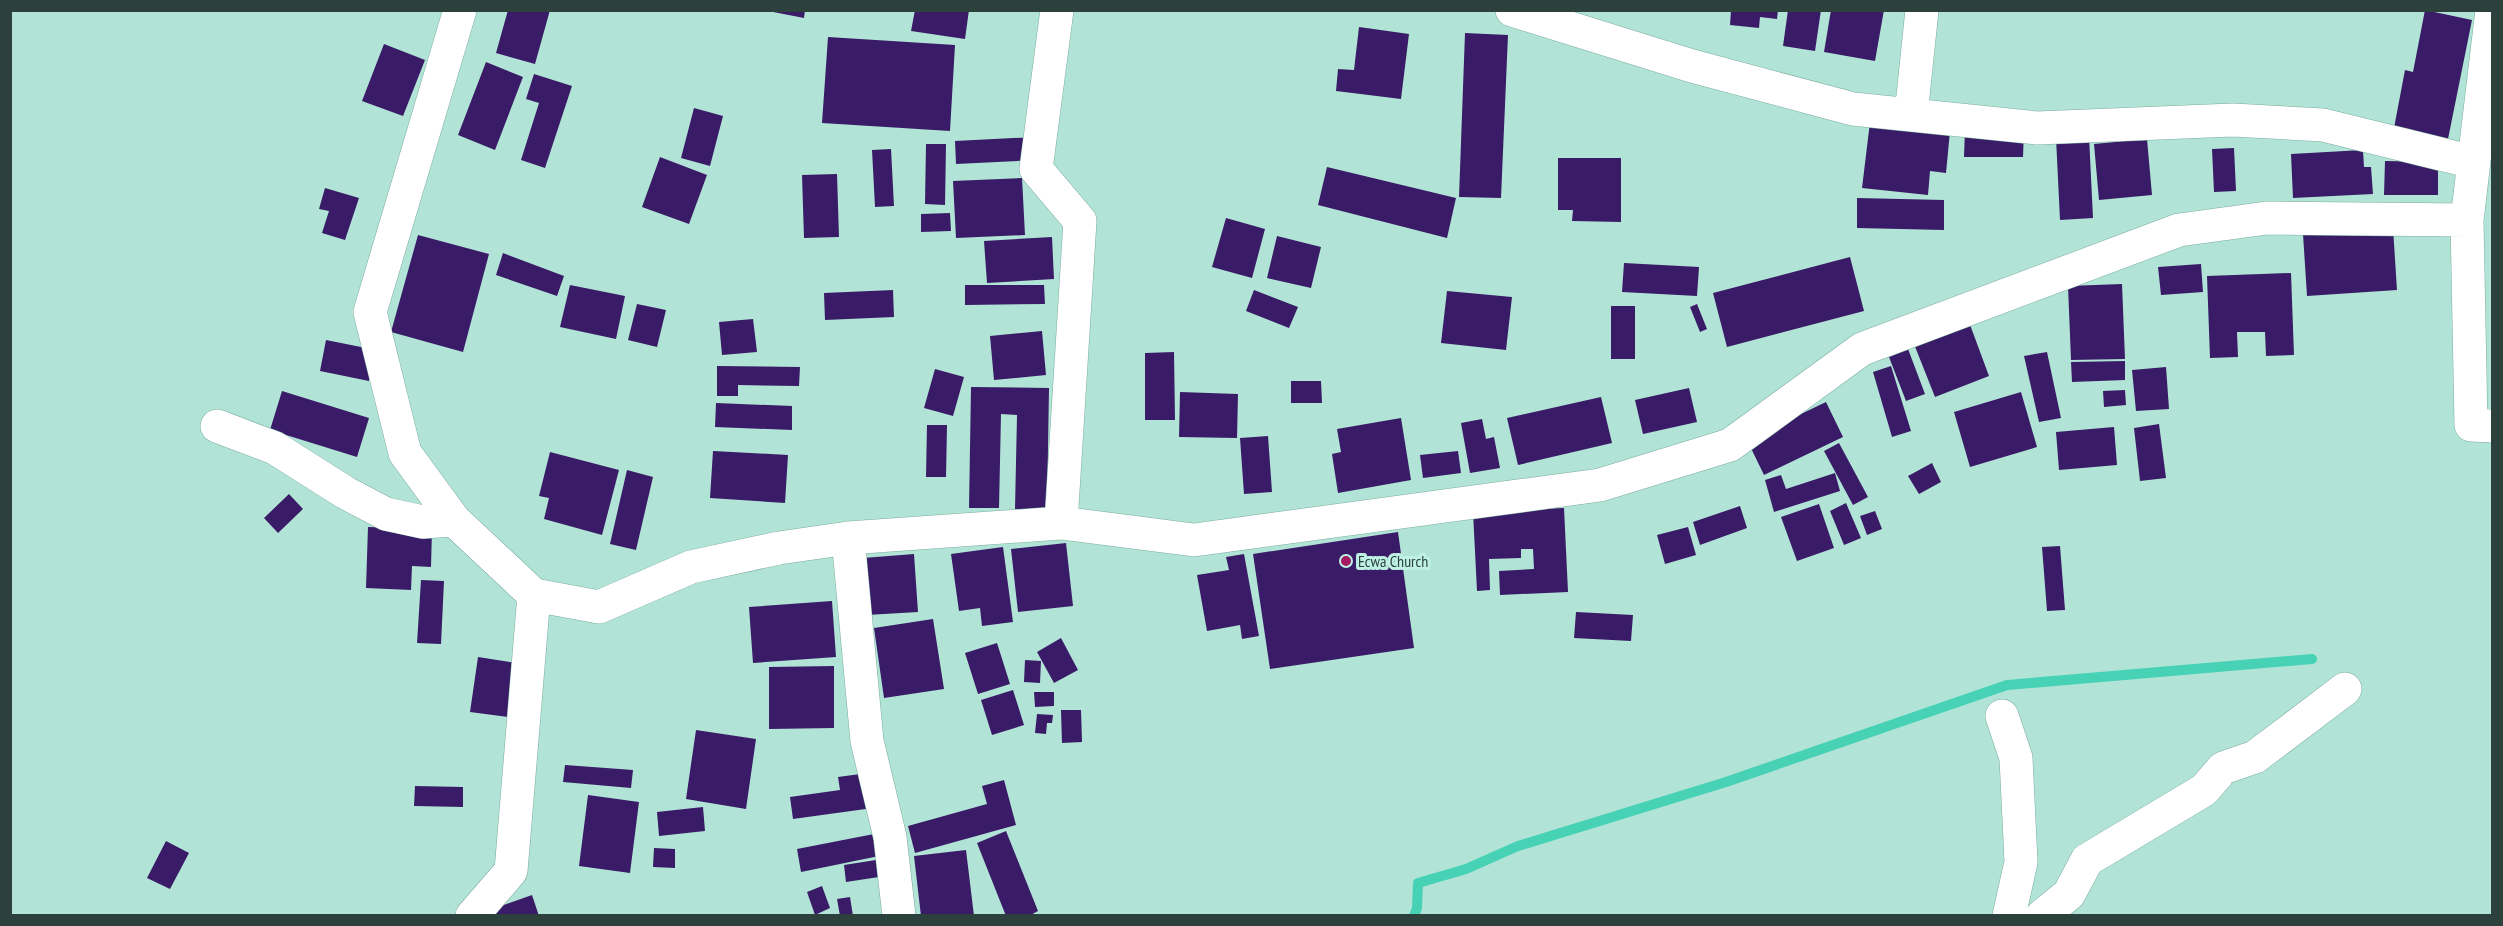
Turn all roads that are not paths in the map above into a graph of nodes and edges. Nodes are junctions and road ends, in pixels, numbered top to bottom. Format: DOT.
graph roads {
  1 [pos="460,10"];
  2 [pos="1057,10"];
  3 [pos="1512,10"];
  4 [pos="1922,10"];
  5 [pos="2493,10"];
  6 [pos="1911,115"];
  7 [pos="2473,162"];
  8 [pos="2468,220"];
  9 [pos="217,426"];
  10 [pos="2493,426"];
  11 [pos="454,520"];
  12 [pos="1061,523"];
  13 [pos="848,538"];
  14 [pos="534,595"];
  15 [pos="2345,688"];
  16 [pos="2002,717"];
  17 [pos="472,915"];
  18 [pos="900,915"];
  19 [pos="2009,915"];
  20 [pos="2042,915"];
  1 -- 11 [label="street"];
  2 -- 12 [label="street"];
  3 -- 6 [label="street"];
  4 -- 6 [label="street"];
  5 -- 7 [label="street"];
  6 -- 7 [label="street"];
  7 -- 8 [label="street"];
  8 -- 10 [label="street"];
  8 -- 12 [label="street"];
  9 -- 11 [label="street"];
  11 -- 14 [label="street"];
  12 -- 13 [label="street"];
  13 -- 14 [label="street"];
  13 -- 18 [label="street"];
  14 -- 17 [label="street"];
  15 -- 20 [label="street"];
  16 -- 19 [label="street"];
}
